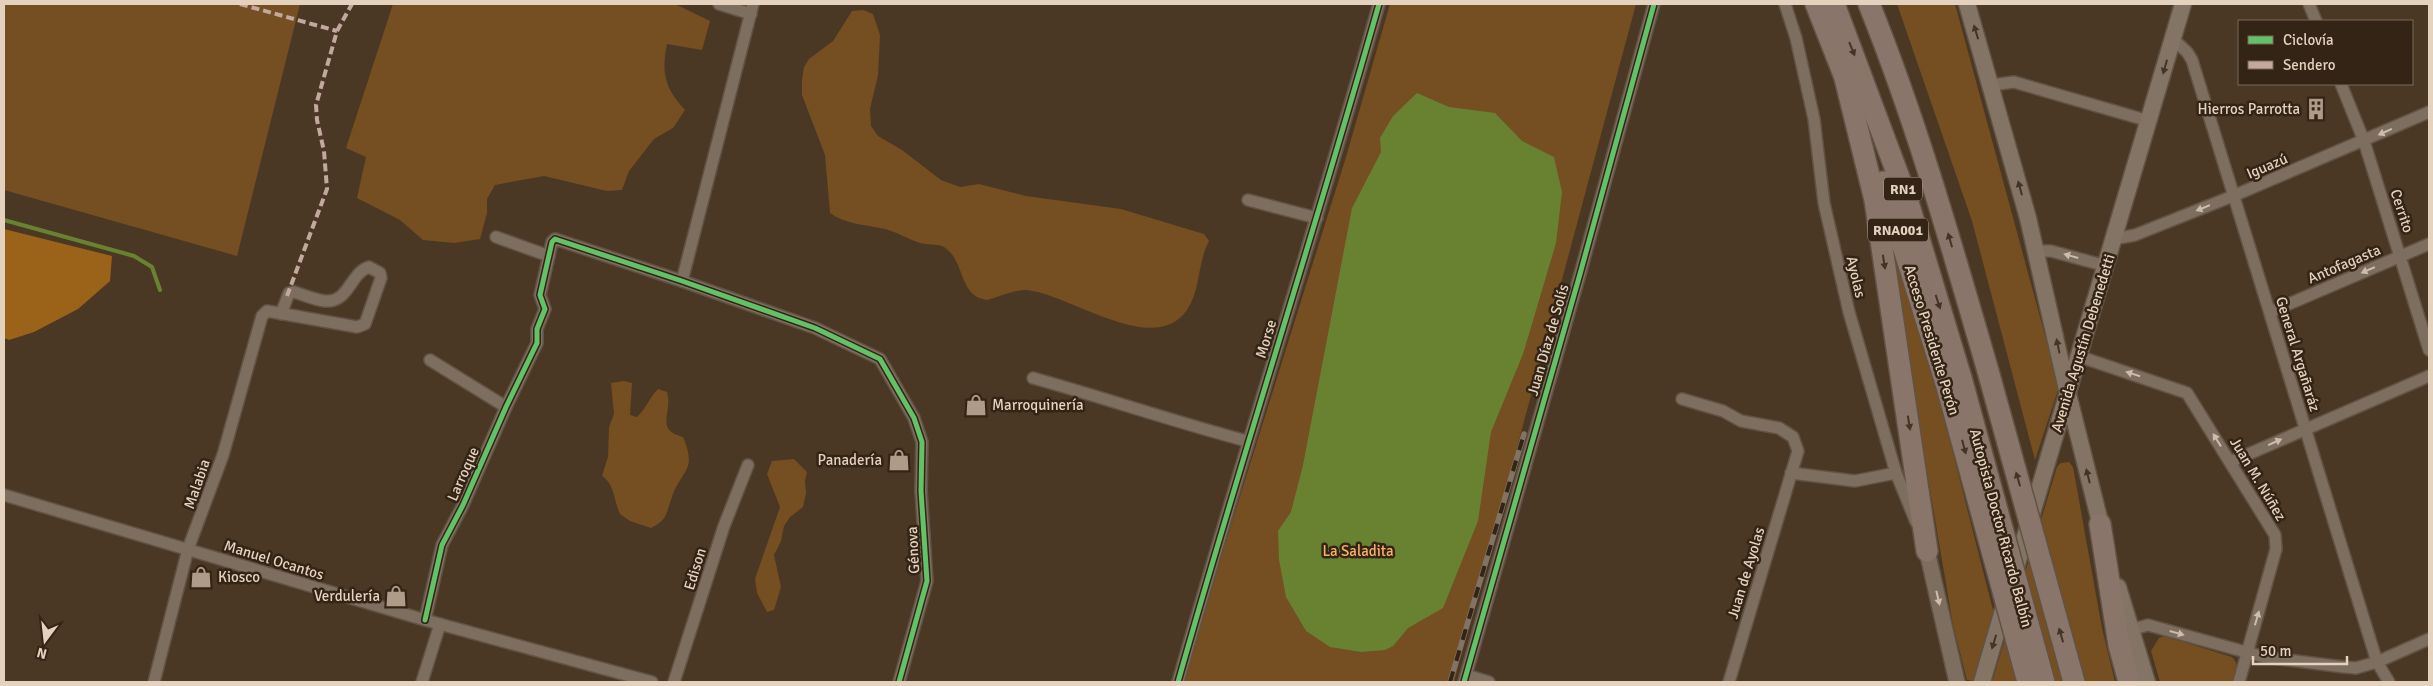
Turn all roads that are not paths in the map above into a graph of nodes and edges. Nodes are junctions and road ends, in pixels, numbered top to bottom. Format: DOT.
graph roads {
  1 [pos="719,4"];
  2 [pos="1380,4"];
  3 [pos="1654,4"];
  4 [pos="1785,4"];
  5 [pos="1816,4"];
  6 [pos="1834,4"];
  7 [pos="1869,4"];
  8 [pos="1879,4"];
  9 [pos="1967,4"];
  10 [pos="2183,4"];
  11 [pos="2309,4"];
  12 [pos="752,9"];
  13 [pos="2316,20"];
  14 [pos="2173,39"];
  15 [pos="1893,64"];
  16 [pos="1845,78"];
  17 [pos="1992,85"];
  18 [pos="2341,85"];
  19 [pos="2429,112"];
  20 [pos="2149,121"];
  21 [pos="2364,141"];
  22 [pos="2233,196"];
  23 [pos="1248,200"];
  24 [pos="1317,218"];
  25 [pos="496,237"];
  26 [pos="2114,239"];
  27 [pos="2429,244"];
  28 [pos="2036,250"];
  29 [pos="549,256"];
  30 [pos="2401,256"];
  31 [pos="2106,266"];
  32 [pos="682,281"];
  33 [pos="2270,312"];
  34 [pos="281,314"];
  35 [pos="2429,350"];
  36 [pos="2078,356"];
  37 [pos="430,360"];
  38 [pos="2429,376"];
  39 [pos="1034,378"];
  40 [pos="1953,380"];
  41 [pos="2068,394"];
  42 [pos="1682,399"];
  43 [pos="506,407"];
  44 [pos="2305,428"];
  45 [pos="1247,441"];
  46 [pos="2230,462"];
  47 [pos="748,465"];
  48 [pos="1791,473"];
  49 [pos="1896,473"];
  50 [pos="4,496"];
  51 [pos="2100,524"];
  52 [pos="188,550"];
  53 [pos="1927,551"];
  54 [pos="425,620"];
  55 [pos="440,624"];
  56 [pos="2130,630"];
  57 [pos="2429,639"];
  58 [pos="2247,653"];
  59 [pos="2377,662"];
  60 [pos="1465,679"];
  61 [pos="154,682"];
  62 [pos="422,682"];
  63 [pos="652,682"];
  64 [pos="674,682"];
  65 [pos="898,682"];
  66 [pos="1178,682"];
  67 [pos="1489,682"];
  68 [pos="1729,682"];
  69 [pos="1957,682"];
  70 [pos="1982,682"];
  71 [pos="2028,682"];
  72 [pos="2044,682"];
  73 [pos="2074,682"];
  74 [pos="2128,682"];
  75 [pos="2148,682"];
  76 [pos="2239,682"];
  77 [pos="2389,682"];
  1 -- 12 [label="street"];
  2 -- 24 [label="street, Morse"];
  3 -- 60 [label="street, Juan Díaz de Solís"];
  4 -- 49 [label="street, Ayolas"];
  5 -- 16 [label="highway, Acceso Presidente Perón / RNA001"];
  6 -- 40 [label="highway, Autopista Doctor Ricardo Balbín / RN1, one-way"];
  7 -- 15 [label="highway, Autopista Doctor Ricardo Balbín / RN1"];
  8 -- 15 [label="highway"];
  17 -- 9 [label="main road, one-way"];
  10 -- 14 [label="main road, Avenida Agustín Debenedetti"];
  11 -- 13 [label="street"];
  12 -- 32 [label="street"];
  14 -- 20 [label="main road, Avenida Agustín Debenedetti, one-way"];
  14 -- 22 [label="street, General Argañaráz"];
  73 -- 15 [label="highway, Autopista Doctor Ricardo Balbín / RN1, one-way, bridge"];
  16 -- 40 [label="highway, Acceso Presidente Perón / RNA001"];
  16 -- 53 [label="highway, one-way"];
  17 -- 20 [label="street"];
  28 -- 17 [label="main road, one-way"];
  18 -- 21 [label="street, Cerrito"];
  19 -- 21 [label="street, Iguazú, one-way"];
  20 -- 26 [label="main road, Avenida Agustín Debenedetti"];
  21 -- 22 [label="street, Iguazú"];
  21 -- 30 [label="street, Cerrito"];
  22 -- 26 [label="street, Iguazú, one-way"];
  22 -- 33 [label="street, General Argañaráz"];
  23 -- 24 [label="street"];
  24 -- 45 [label="street, Morse"];
  25 -- 29 [label="street"];
  26 -- 31 [label="main road, Avenida Agustín Debenedetti"];
  27 -- 30 [label="street, Antofagasta"];
  31 -- 28 [label="street, one-way"];
  41 -- 28 [label="main road, one-way"];
  29 -- 32 [label="street, Génova"];
  29 -- 43 [label="street, Larroque"];
  30 -- 33 [label="street, Antofagasta, one-way"];
  30 -- 35 [label="street, Cerrito"];
  31 -- 36 [label="main road, Avenida Agustín Debenedetti"];
  32 -- 65 [label="street, Génova"];
  33 -- 44 [label="street, General Argañaráz"];
  34 -- 34 [label="street, Malabia"];
  34 -- 52 [label="street, Malabia"];
  36 -- 41 [label="main road, Avenida Agustín Debenedetti"];
  46 -- 36 [label="street, Juan M. Núñez, one-way"];
  37 -- 43 [label="street"];
  38 -- 44 [label="street"];
  39 -- 45 [label="street"];
  40 -- 71 [label="highway, Acceso Presidente Perón / RNA001, one-way, bridge"];
  40 -- 72 [label="highway, Autopista Doctor Ricardo Balbín / RN1, bridge"];
  51 -- 41 [label="main road, one-way"];
  41 -- 70 [label="main road, Avenida Agustín Debenedetti, one-way"];
  42 -- 48 [label="street, Juan de Ayolas"];
  43 -- 54 [label="street, Larroque"];
  46 -- 44 [label="street, one-way"];
  44 -- 59 [label="street, General Argañaráz"];
  45 -- 66 [label="street, Morse"];
  58 -- 46 [label="street, Juan M. Núñez, one-way"];
  47 -- 64 [label="street, Edison"];
  48 -- 49 [label="street"];
  48 -- 68 [label="street, Juan de Ayolas"];
  49 -- 53 [label="street, Ayolas"];
  50 -- 52 [label="street, Manuel Ocantos"];
  51 -- 56 [label="main road"];
  51 -- 74 [label="highway"];
  52 -- 54 [label="street, Manuel Ocantos"];
  52 -- 61 [label="street, Malabia"];
  53 -- 69 [label="street, one-way"];
  54 -- 55 [label="street, Manuel Ocantos"];
  55 -- 62 [label="street"];
  55 -- 63 [label="street, Manuel Ocantos"];
  56 -- 58 [label="street, one-way"];
  56 -- 75 [label="main road"];
  57 -- 59 [label="street"];
  58 -- 59 [label="street"];
  58 -- 76 [label="street, Juan M. Núñez"];
  59 -- 77 [label="street, General Argañaráz"];
  60 -- 67 [label="street"];
}
